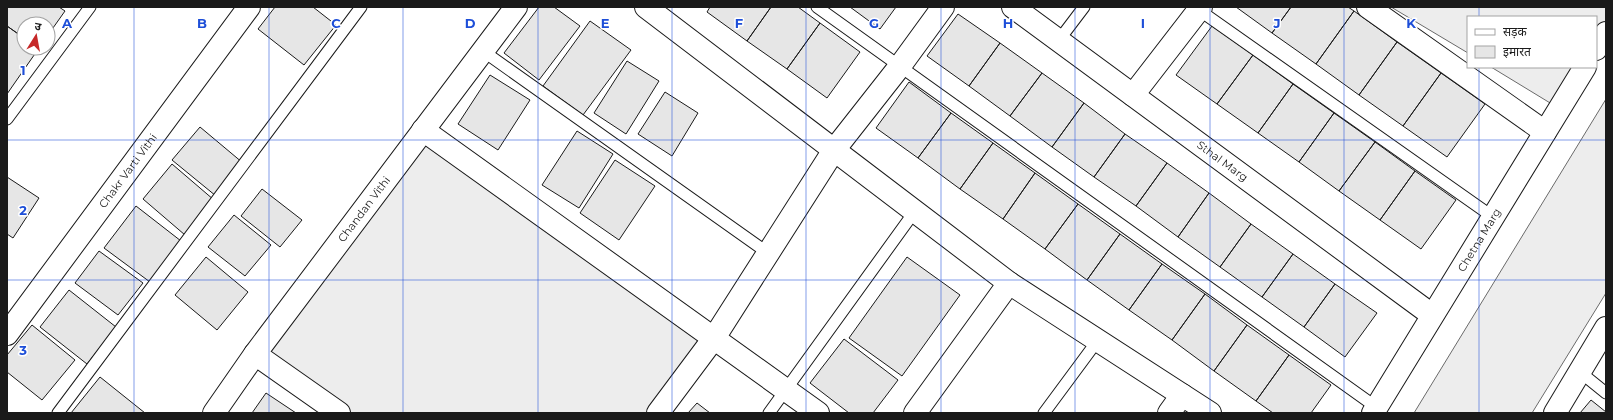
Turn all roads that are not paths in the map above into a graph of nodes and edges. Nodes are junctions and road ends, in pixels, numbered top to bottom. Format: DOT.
graph roads {
  1 [pos="90,7"];
  2 [pos="249,7"];
  3 [pos="361,7"];
  4 [pos="516,7"];
  5 [pos="646,7"];
  6 [pos="817,7"];
  7 [pos="943,7"];
  8 [pos="1013,7"];
  9 [pos="1084,7"];
  10 [pos="1368,7"];
  11 [pos="1200,9"];
  12 [pos="1606,33"];
  13 [pos="1059,40"];
  14 [pos="1597,48"];
  15 [pos="483,51"];
  16 [pos="900,66"];
  17 [pos="1584,68"];
  18 [pos="1133,95"];
  19 [pos="7,119"];
  20 [pos="424,130"];
  21 [pos="1545,132"];
  22 [pos="834,150"];
  23 [pos="915,211"];
  24 [pos="1493,217"];
  25 [pos="768,253"];
  26 [pos="1009,283"];
  27 [pos="1432,315"];
  28 [pos="1606,328"];
  29 [pos="7,334"];
  30 [pos="714,338"];
  31 [pos="1098,340"];
  32 [pos="255,354"];
  33 [pos="1580,372"];
  34 [pos="786,391"];
  35 [pos="1606,393"];
  36 [pos="1182,395"];
  37 [pos="1374,410"];
  38 [pos="58,413"];
  39 [pos="214,413"];
  40 [pos="339,413"];
  41 [pos="658,413"];
  42 [pos="769,413"];
  43 [pos="818,413"];
  44 [pos="915,413"];
  45 [pos="1044,413"];
  46 [pos="1169,413"];
  47 [pos="1210,413"];
  48 [pos="1555,413"];
  1 -- 19 [label="lane"];
  2 -- 29 [label="street, Chakr Varti Vithi"];
  3 -- 38 [label="lane"];
  4 -- 15 [label="street, Chandan Vithi"];
  5 -- 22 [label="street"];
  6 -- 16 [label="lane"];
  7 -- 16 [label="street"];
  8 -- 13 [label="street, Sthal Marg"];
  9 -- 13 [label="lane"];
  10 -- 21 [label="street"];
  11 -- 18 [label="street"];
  11 -- 24 [label="lane"];
  12 -- 14 [label="street"];
  13 -- 18 [label="street, Sthal Marg"];
  15 -- 20 [label="street, Chandan Vithi"];
  15 -- 25 [label="lane"];
  16 -- 22 [label="street"];
  16 -- 37 [label="lane"];
  17 -- 21 [label="street, Chetna Marg"];
  18 -- 27 [label="street, Sthal Marg"];
  20 -- 30 [label="street"];
  20 -- 32 [label="street, Chandan Vithi"];
  21 -- 24 [label="street, Chetna Marg"];
  22 -- 23 [label="street"];
  22 -- 25 [label="street"];
  23 -- 26 [label="street"];
  23 -- 34 [label="lane"];
  24 -- 27 [label="street, Chetna Marg"];
  25 -- 30 [label="street"];
  26 -- 31 [label="street"];
  26 -- 44 [label="street"];
  27 -- 37 [label="street, Chetna Marg"];
  28 -- 33 [label="street"];
  30 -- 34 [label="street"];
  30 -- 41 [label="street"];
  31 -- 36 [label="street"];
  31 -- 45 [label="lane"];
  32 -- 39 [label="street, Chandan Vithi"];
  32 -- 40 [label="street"];
  33 -- 35 [label="lane"];
  33 -- 48 [label="street"];
  34 -- 42 [label="lane"];
  34 -- 43 [label="street"];
  36 -- 46 [label="street"];
  36 -- 47 [label="street"];
}
